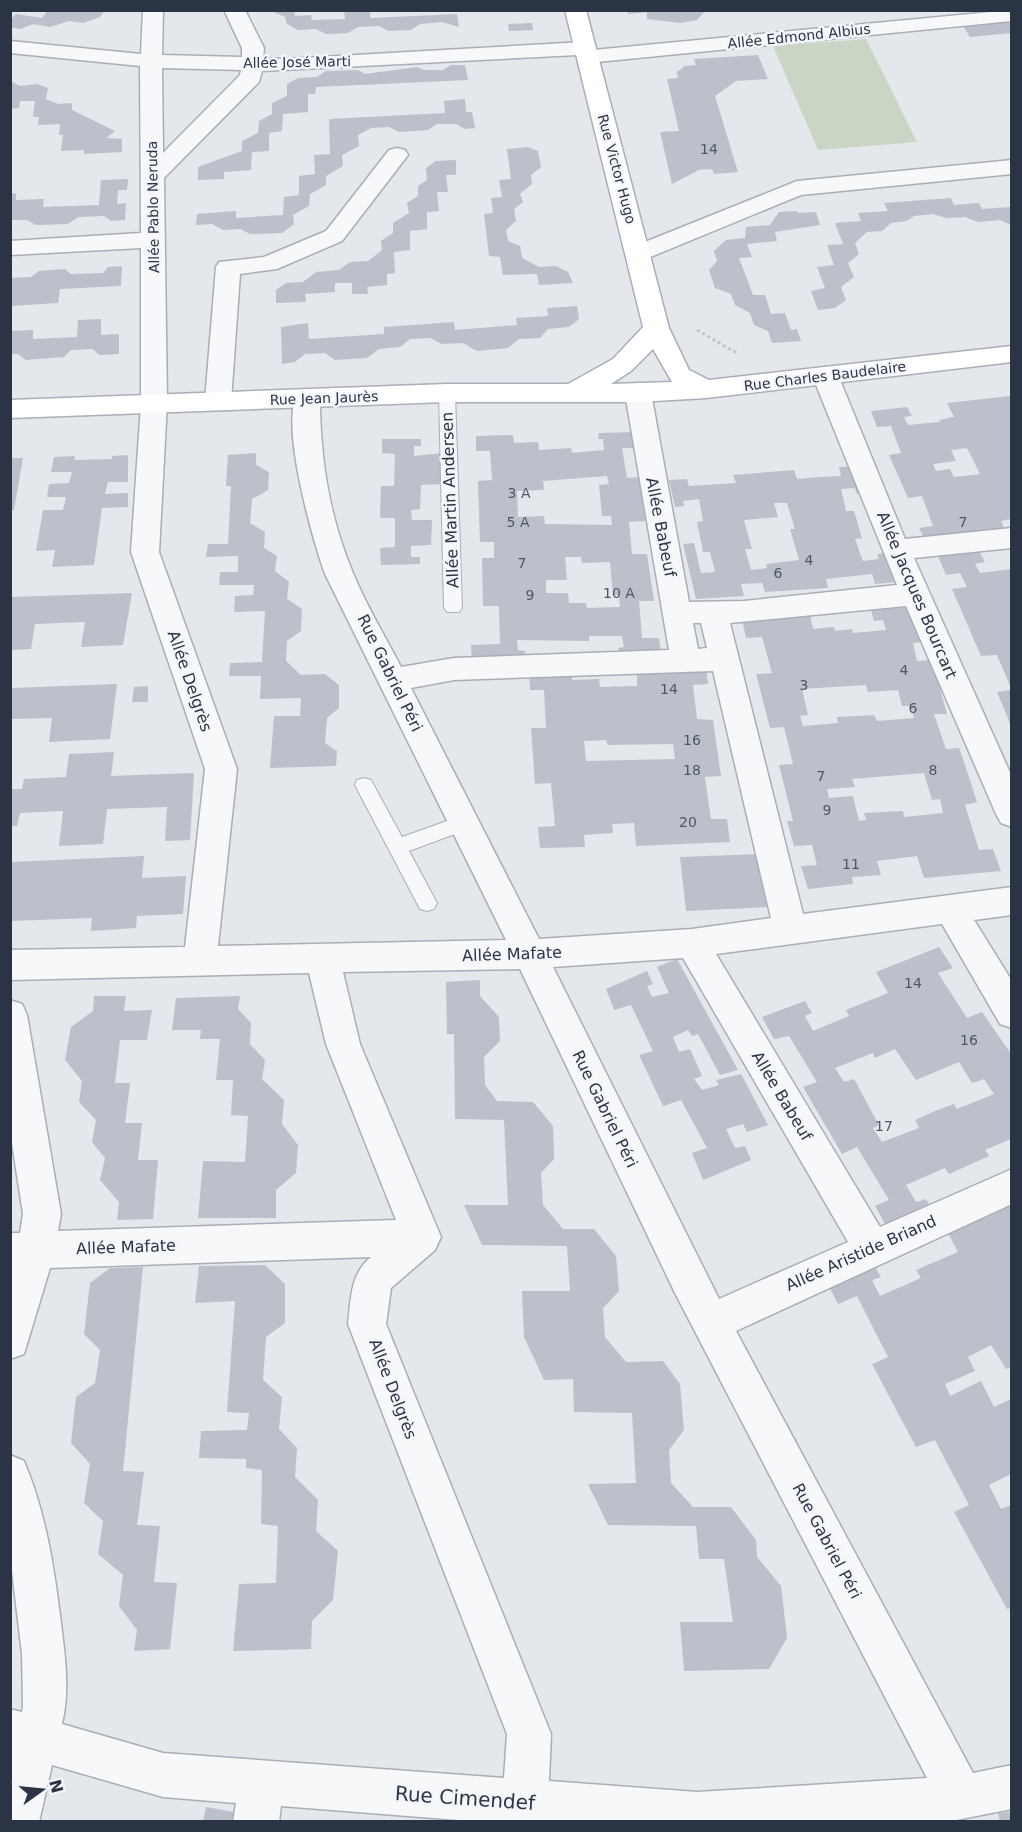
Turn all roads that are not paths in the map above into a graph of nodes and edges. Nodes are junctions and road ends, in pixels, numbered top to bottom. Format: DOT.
graph roads {
  1 [pos="153,10"];
  2 [pos="234,10"];
  3 [pos="574,10"];
  4 [pos="1011,15"];
  5 [pos="10,46"];
  6 [pos="586,53"];
  7 [pos="151,61"];
  8 [pos="253,64"];
  9 [pos="397,155"];
  10 [pos="1011,167"];
  11 [pos="153,176"];
  12 [pos="154,240"];
  13 [pos="10,248"];
  14 [pos="639,253"];
  15 [pos="656,328"];
  16 [pos="1011,354"];
  17 [pos="825,375"];
  18 [pos="706,389"];
  19 [pos="447,393"];
  20 [pos="571,393"];
  21 [pos="638,393"];
  22 [pos="307,399"];
  23 [pos="218,401"];
  24 [pos="154,404"];
  25 [pos="10,409"];
  26 [pos="1011,538"];
  27 [pos="896,550"];
  28 [pos="917,594"];
  29 [pos="453,608"];
  30 [pos="713,611"];
  31 [pos="677,612"];
  32 [pos="725,659"];
  33 [pos="686,660"];
  34 [pos="392,680"];
  35 [pos="364,785"];
  36 [pos="1011,814"];
  37 [pos="464,824"];
  38 [pos="397,847"];
  39 [pos="1011,901"];
  40 [pos="427,903"];
  41 [pos="950,909"];
  42 [pos="791,931"];
  43 [pos="692,944"];
  44 [pos="530,954"];
  45 [pos="200,960"];
  46 [pos="323,960"];
  47 [pos="10,965"];
  48 [pos="1011,1013"];
  49 [pos="10,1015"];
  50 [pos="1011,1186"];
  51 [pos="422,1237"];
  52 [pos="872,1248"];
  53 [pos="23,1250"];
  54 [pos="712,1322"];
  55 [pos="10,1340"];
  56 [pos="10,1475"];
  57 [pos="24,1735"];
  58 [pos="1011,1787"];
  59 [pos="962,1798"];
  60 [pos="259,1802"];
  61 [pos="525,1803"];
  62 [pos="16,1821"];
  1 -- 7 [label="street, Allée Pablo Neruda"];
  2 -- 8 [label="street"];
  3 -- 6 [label="street, Rue Victor Hugo"];
  4 -- 6 [label="street, Allée Edmond Albius"];
  5 -- 7 [label="street, Allée José Marti"];
  6 -- 8 [label="street, Allée José Marti"];
  6 -- 14 [label="street, Rue Victor Hugo"];
  7 -- 8 [label="street, Allée José Marti"];
  7 -- 11 [label="street, Allée Pablo Neruda"];
  8 -- 11 [label="street"];
  9 -- 23 [label="street"];
  10 -- 14 [label="street"];
  11 -- 12 [label="street, Allée Pablo Neruda"];
  12 -- 13 [label="street"];
  12 -- 24 [label="street, Allée Pablo Neruda"];
  14 -- 15 [label="street, Rue Victor Hugo"];
  15 -- 18 [label="street, Rue Victor Hugo"];
  15 -- 20 [label="street"];
  16 -- 17 [label="street, Rue Charles Baudelaire"];
  17 -- 18 [label="street, Rue Charles Baudelaire"];
  17 -- 27 [label="street, Allée Jacques Bourcart"];
  18 -- 21 [label="street, Rue Charles Baudelaire"];
  19 -- 20 [label="street, Rue Jean Jaurès"];
  19 -- 22 [label="street, Rue Jean Jaurès"];
  19 -- 29 [label="lane, Allée Martin Andersen"];
  20 -- 21 [label="street, Rue Jean Jaurès"];
  21 -- 31 [label="street, Allée Babeuf"];
  22 -- 23 [label="street, Rue Jean Jaurès"];
  22 -- 34 [label="street, Rue Gabriel Péri"];
  23 -- 24 [label="street, Rue Jean Jaurès"];
  24 -- 25 [label="street, Rue Jean Jaurès"];
  24 -- 45 [label="street, Allée Delgrès"];
  26 -- 27 [label="street"];
  27 -- 28 [label="street, Allée Jacques Bourcart"];
  28 -- 30 [label="street"];
  28 -- 36 [label="street, Allée Jacques Bourcart"];
  30 -- 31 [label="street"];
  30 -- 32 [label="street"];
  31 -- 33 [label="street, Allée Babeuf"];
  32 -- 33 [label="street"];
  32 -- 42 [label="street"];
  33 -- 34 [label="street"];
  34 -- 37 [label="street, Rue Gabriel Péri"];
  35 -- 38 [label="lane"];
  37 -- 38 [label="lane"];
  37 -- 44 [label="street, Rue Gabriel Péri"];
  38 -- 40 [label="lane"];
  39 -- 41 [label="street, Allée Mafate"];
  41 -- 42 [label="street, Allée Mafate"];
  41 -- 48 [label="street"];
  42 -- 43 [label="street, Allée Mafate"];
  43 -- 44 [label="street, Allée Mafate"];
  43 -- 52 [label="street, Allée Babeuf"];
  44 -- 46 [label="street, Allée Mafate"];
  44 -- 54 [label="street, Rue Gabriel Péri"];
  45 -- 46 [label="street, Allée Mafate"];
  45 -- 47 [label="street, Allée Mafate"];
  46 -- 51 [label="street"];
  49 -- 53 [label="street"];
  50 -- 52 [label="street, Allée Aristide Briand"];
  51 -- 53 [label="street, Allée Mafate"];
  51 -- 61 [label="street, Allée Delgrès"];
  52 -- 54 [label="street, Allée Aristide Briand"];
  53 -- 55 [label="street"];
  54 -- 59 [label="street, Rue Gabriel Péri"];
  56 -- 57 [label="street"];
  57 -- 60 [label="street, Rue Cimendef"];
  57 -- 62 [label="street"];
  58 -- 59 [label="street, Rue Cimendef"];
  59 -- 61 [label="street, Rue Cimendef"];
  60 -- 61 [label="street, Rue Cimendef"];
}
